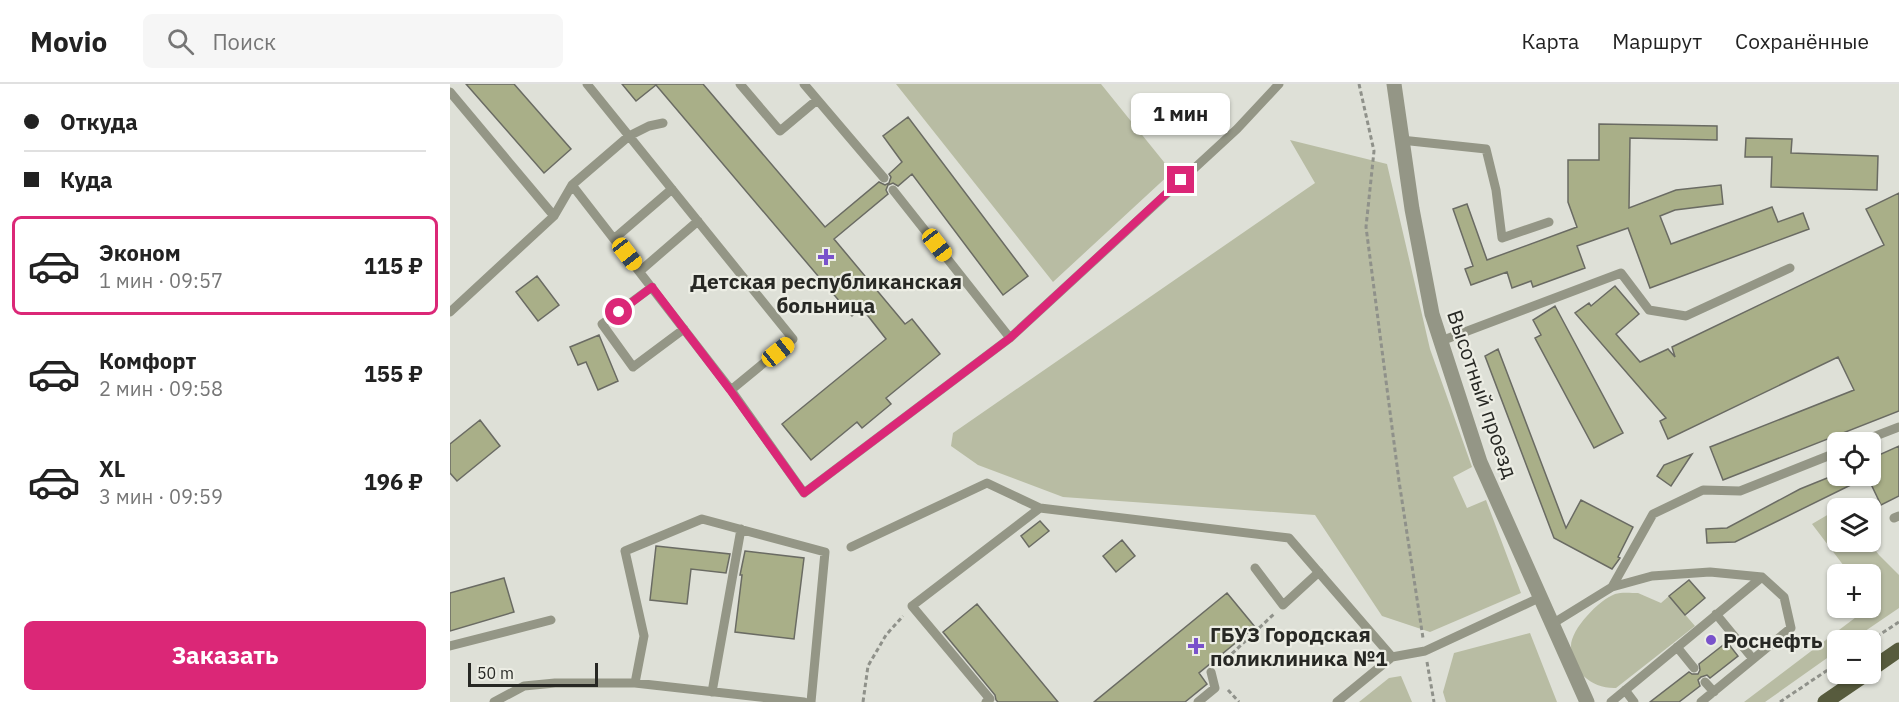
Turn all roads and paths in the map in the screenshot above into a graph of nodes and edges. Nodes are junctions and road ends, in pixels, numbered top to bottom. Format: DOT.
graph roads {
  1 [pos="587,84"];
  2 [pos="740,84"];
  3 [pos="804,84"];
  4 [pos="1279,84"];
  5 [pos="1359,84"];
  6 [pos="1394,84"];
  7 [pos="450,92"];
  8 [pos="817,99"];
  9 [pos="663,123"];
  10 [pos="629,136"];
  11 [pos="1401,140"];
  12 [pos="884,178"];
  13 [pos="572,185"];
  14 [pos="672,189"];
  15 [pos="893,190"];
  16 [pos="554,216"];
  17 [pos="698,221"];
  18 [pos="1549,222"];
  19 [pos="615,238"];
  20 [pos="1790,268"];
  21 [pos="640,270"];
  22 [pos="652,287"];
  23 [pos="450,312"];
  24 [pos="684,329"];
  25 [pos="1010,338"];
  26 [pos="1441,341"];
  27 [pos="730,390"];
  28 [pos="1899,427"];
  29 [pos="1881,434"];
  30 [pos="1827,456"];
  31 [pos="1040,508"];
  32 [pos="741,529"];
  33 [pos="851,547"];
  34 [pos="1255,568"];
  35 [pos="1319,573"];
  36 [pos="1762,577"];
  37 [pos="1612,587"];
  38 [pos="1541,597"];
  39 [pos="912,606"];
  40 [pos="1716,614"];
  41 [pos="1270,618"];
  42 [pos="550,620"];
  43 [pos="1899,622"];
  44 [pos="1552,624"];
  45 [pos="1881,633"];
  46 [pos="450,646"];
  47 [pos="1677,647"];
  48 [pos="1899,650"];
  49 [pos="1425,651"];
  50 [pos="1392,657"];
  51 [pos="1753,659"];
  52 [pos="1224,660"];
  53 [pos="1881,662"];
  54 [pos="1694,668"];
  55 [pos="1827,670"];
  56 [pos="1211,672"];
  57 [pos="1705,682"];
  58 [pos="635,683"];
  59 [pos="1851,684"];
  60 [pos="1625,690"];
  61 [pos="712,692"];
  62 [pos="1714,692"];
  63 [pos="494,702"];
  64 [pos="804,702"];
  65 [pos="811,702"];
  66 [pos="863,702"];
  67 [pos="986,702"];
  68 [pos="1198,702"];
  69 [pos="1337,702"];
  70 [pos="1434,702"];
  71 [pos="1587,702"];
  72 [pos="1611,702"];
  73 [pos="1634,702"];
  74 [pos="1701,702"];
  75 [pos="1780,702"];
  76 [pos="1825,702"];
  1 -- 10 [label="lane"];
  2 -- 8 [label="lane"];
  3 -- 8 [label="lane"];
  4 -- 25 [label="lane"];
  5 -- 49 [label="path"];
  6 -- 11 [label="street, Высотный проезд"];
  7 -- 16 [label="lane"];
  8 -- 12 [label="lane"];
  9 -- 10 [label="lane"];
  10 -- 13 [label="lane"];
  10 -- 14 [label="lane"];
  11 -- 18 [label="lane"];
  11 -- 26 [label="street, Высотный проезд"];
  13 -- 16 [label="lane"];
  13 -- 19 [label="lane"];
  14 -- 17 [label="lane"];
  14 -- 19 [label="lane"];
  15 -- 25 [label="lane"];
  16 -- 23 [label="lane"];
  17 -- 21 [label="lane"];
  17 -- 27 [label="lane"];
  19 -- 21 [label="lane"];
  20 -- 26 [label="lane"];
  21 -- 22 [label="lane"];
  22 -- 24 [label="lane"];
  22 -- 24 [label="lane"];
  24 -- 27 [label="lane"];
  25 -- 27 [label="lane"];
  26 -- 38 [label="street, Высотный проезд"];
  28 -- 29 [label="lane"];
  30 -- 37 [label="lane"];
  31 -- 33 [label="lane"];
  31 -- 35 [label="lane"];
  31 -- 39 [label="lane"];
  32 -- 58 [label="lane"];
  32 -- 61 [label="lane"];
  32 -- 65 [label="lane"];
  34 -- 35 [label="lane"];
  35 -- 50 [label="lane"];
  36 -- 37 [label="lane"];
  36 -- 40 [label="lane"];
  36 -- 51 [label="lane"];
  37 -- 44 [label="lane"];
  38 -- 44 [label="street, Высотный проезд"];
  38 -- 49 [label="lane"];
  39 -- 66 [label="path"];
  39 -- 67 [label="lane"];
  40 -- 47 [label="lane"];
  40 -- 51 [label="lane"];
  41 -- 52 [label="path"];
  42 -- 46 [label="lane"];
  43 -- 45 [label="path"];
  44 -- 71 [label="street, Высотный проезд"];
  47 -- 54 [label="lane"];
  47 -- 60 [label="lane"];
  48 -- 53 [label="main road"];
  49 -- 50 [label="lane"];
  49 -- 70 [label="path"];
  50 -- 69 [label="lane"];
  51 -- 62 [label="lane"];
  55 -- 75 [label="path"];
  56 -- 68 [label="lane"];
  57 -- 62 [label="lane"];
  58 -- 61 [label="lane"];
  58 -- 63 [label="lane"];
  59 -- 76 [label="main road"];
  60 -- 72 [label="lane"];
  60 -- 73 [label="lane"];
  61 -- 64 [label="lane"];
  62 -- 74 [label="lane"];
}
